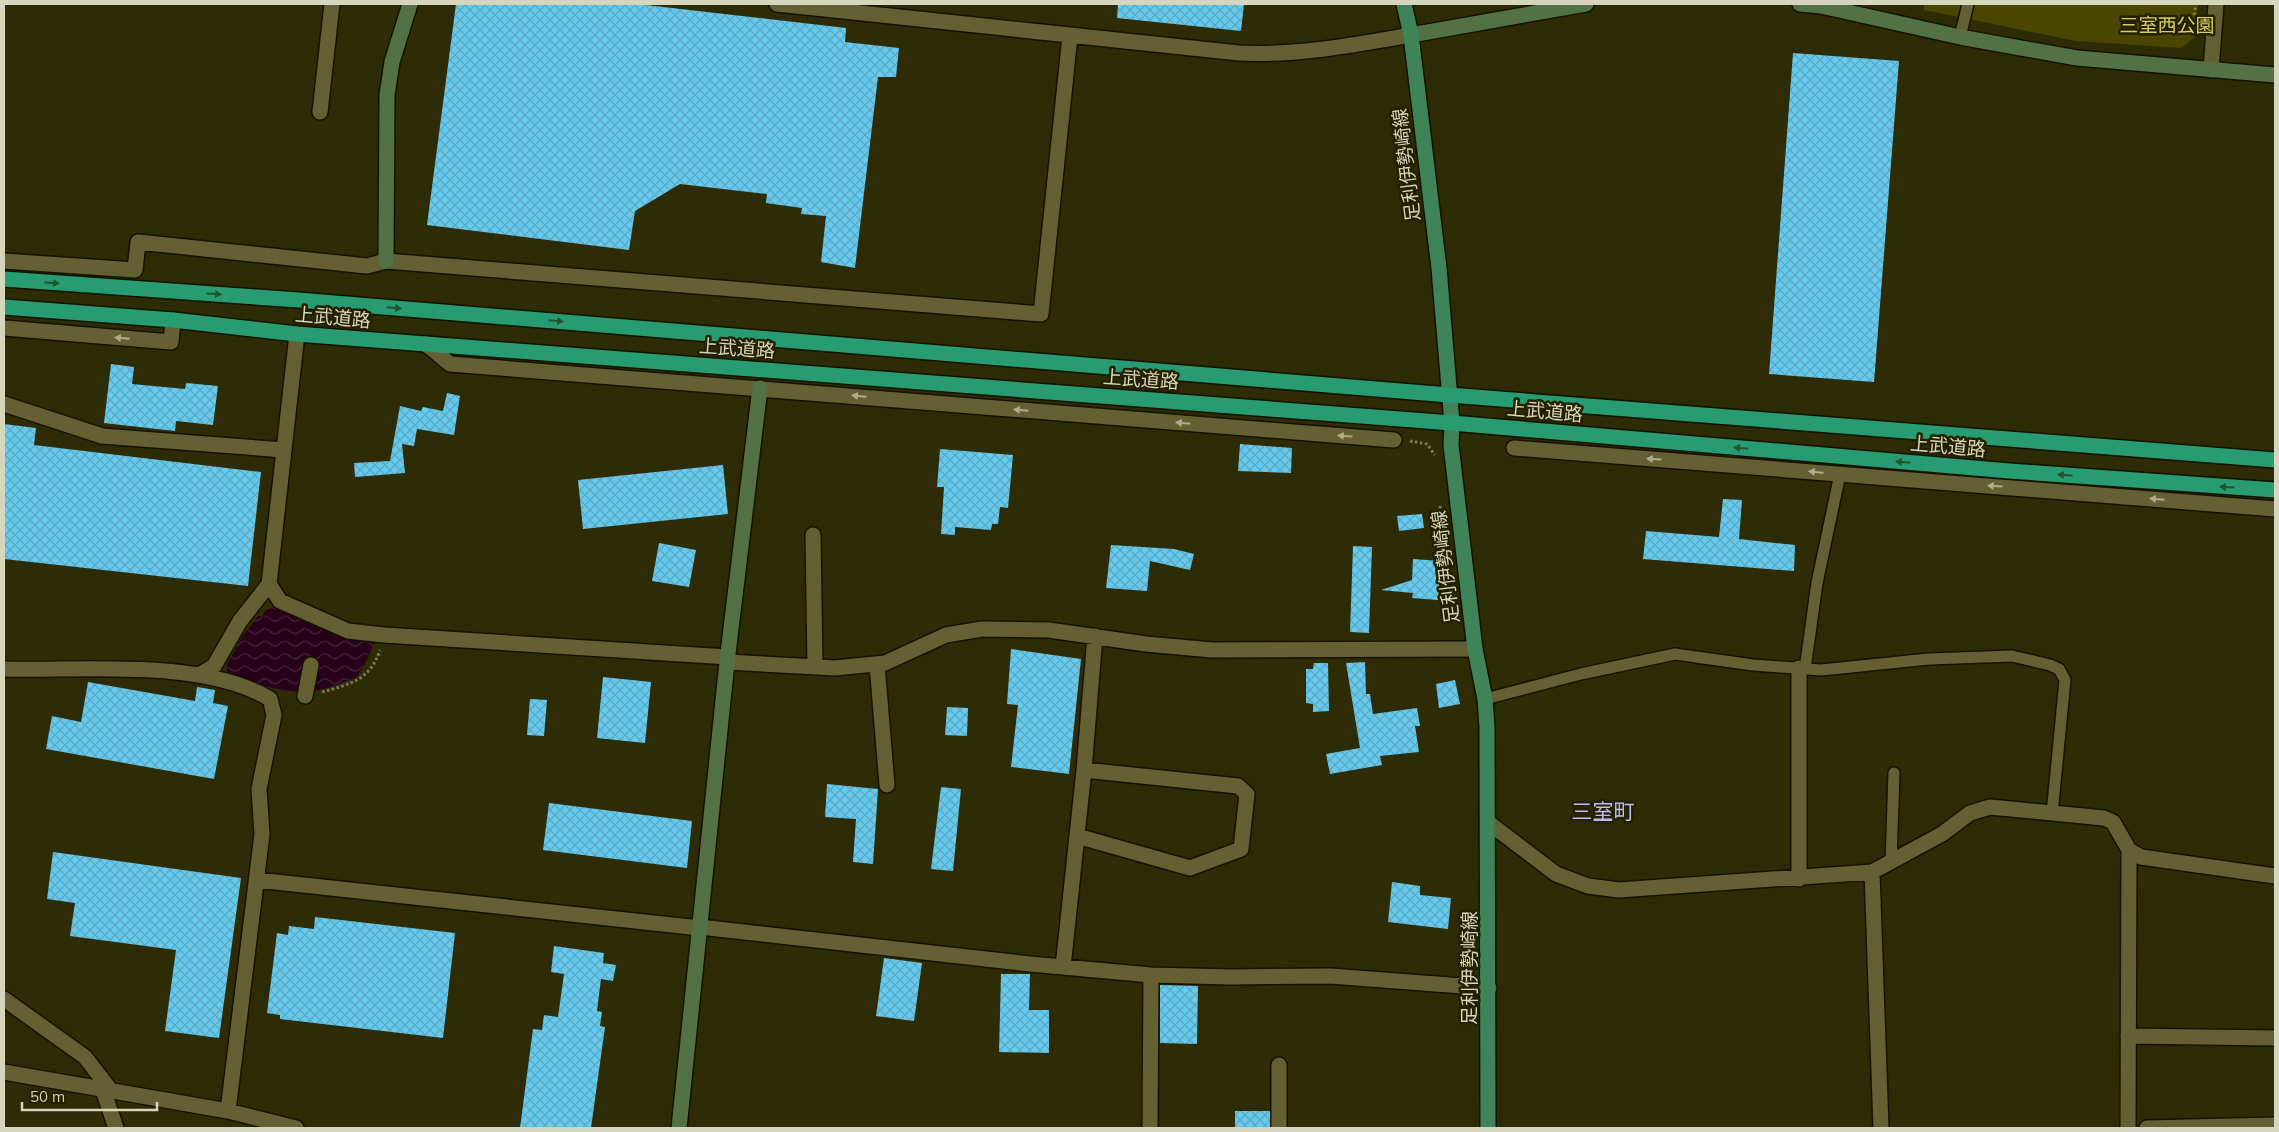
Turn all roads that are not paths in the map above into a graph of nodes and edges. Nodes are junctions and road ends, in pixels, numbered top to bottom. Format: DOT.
graph roads {
  1 [pos="332,4"];
  2 [pos="410,4"];
  3 [pos="778,4"];
  4 [pos="1404,4"];
  5 [pos="1586,4"];
  6 [pos="1800,4"];
  7 [pos="1968,4"];
  8 [pos="2216,4"];
  9 [pos="847,8"];
  10 [pos="1411,35"];
  11 [pos="1070,36"];
  12 [pos="1960,37"];
  13 [pos="2211,70"];
  14 [pos="2275,75"];
  15 [pos="320,112"];
  16 [pos="4,261"];
  17 [pos="386,261"];
  18 [pos="4,279"];
  19 [pos="4,308"];
  20 [pos="173,320"];
  21 [pos="4,328"];
  22 [pos="297,334"];
  23 [pos="426,344"];
  24 [pos="760,388"];
  25 [pos="1449,395"];
  26 [pos="4,404"];
  27 [pos="1262,408"];
  28 [pos="1452,423"];
  29 [pos="1232,428"];
  30 [pos="1398,440"];
  31 [pos="1663,441"];
  32 [pos="1514,448"];
  33 [pos="284,450"];
  34 [pos="2275,460"];
  35 [pos="1688,461"];
  36 [pos="1840,474"];
  37 [pos="2275,490"];
  38 [pos="2275,509"];
  39 [pos="813,536"];
  40 [pos="269,584"];
  41 [pos="1095,636"];
  42 [pos="1475,649"];
  43 [pos="727,659"];
  44 [pos="877,664"];
  45 [pos="312,665"];
  46 [pos="815,667"];
  47 [pos="1802,668"];
  48 [pos="4,669"];
  49 [pos="201,674"];
  50 [pos="305,696"];
  51 [pos="1485,699"];
  52 [pos="1084,770"];
  53 [pos="1894,773"];
  54 [pos="887,785"];
  55 [pos="2052,814"];
  56 [pos="1489,823"];
  57 [pos="1077,836"];
  58 [pos="2129,850"];
  59 [pos="1891,863"];
  60 [pos="1872,872"];
  61 [pos="2275,876"];
  62 [pos="1799,879"];
  63 [pos="257,880"];
  64 [pos="700,928"];
  65 [pos="1063,967"];
  66 [pos="1151,974"];
  67 [pos="1489,988"];
  68 [pos="4,999"];
  69 [pos="2128,1036"];
  70 [pos="2275,1038"];
  71 [pos="1278,1065"];
  72 [pos="4,1072"];
  73 [pos="108,1091"];
  74 [pos="228,1111"];
  75 [pos="2275,1125"];
  76 [pos="280,1126"];
  77 [pos="116,1128"];
  78 [pos="679,1128"];
  79 [pos="1150,1128"];
  80 [pos="1279,1128"];
  81 [pos="1488,1128"];
  82 [pos="1881,1128"];
  83 [pos="2128,1128"];
  84 [pos="2147,1128"];
  1 -- 15 [label="street"];
  2 -- 17 [label="street"];
  3 -- 9 [label="street"];
  4 -- 10 [label="main road, 足利伊勢崎線"];
  5 -- 10 [label="street"];
  6 -- 12 [label="street"];
  7 -- 12 [label="lane"];
  8 -- 13 [label="street"];
  9 -- 11 [label="street"];
  10 -- 11 [label="street"];
  10 -- 25 [label="main road, 足利伊勢崎線"];
  11 -- 17 [label="street"];
  12 -- 13 [label="street"];
  13 -- 14 [label="street"];
  16 -- 17 [label="street"];
  18 -- 25 [label="highway, 上武道路, one-way"];
  19 -- 20 [label="highway, 上武道路"];
  20 -- 21 [label="street, one-way"];
  20 -- 22 [label="highway, 上武道路"];
  22 -- 23 [label="highway, 上武道路"];
  22 -- 33 [label="street"];
  23 -- 24 [label="street"];
  23 -- 27 [label="highway, 上武道路"];
  29 -- 24 [label="street, one-way"];
  24 -- 43 [label="street"];
  25 -- 28 [label="main road, 足利伊勢崎線"];
  25 -- 34 [label="highway, 上武道路"];
  26 -- 33 [label="street"];
  27 -- 28 [label="highway, 上武道路"];
  27 -- 29 [label="street"];
  28 -- 31 [label="highway, 上武道路"];
  28 -- 42 [label="main road, 足利伊勢崎線"];
  30 -- 29 [label="street, one-way"];
  31 -- 35 [label="street"];
  37 -- 31 [label="highway, 上武道路, one-way"];
  35 -- 32 [label="street, one-way"];
  33 -- 40 [label="street"];
  36 -- 35 [label="street, one-way"];
  38 -- 36 [label="street, one-way"];
  36 -- 47 [label="lane"];
  39 -- 46 [label="street"];
  40 -- 43 [label="street"];
  40 -- 49 [label="street"];
  41 -- 42 [label="street"];
  41 -- 44 [label="street"];
  41 -- 52 [label="street"];
  42 -- 51 [label="main road, 足利伊勢崎線"];
  43 -- 46 [label="street"];
  43 -- 64 [label="street"];
  44 -- 46 [label="street"];
  44 -- 54 [label="street"];
  45 -- 50 [label="street"];
  47 -- 51 [label="lane"];
  47 -- 55 [label="lane"];
  47 -- 62 [label="street"];
  48 -- 49 [label="street"];
  49 -- 63 [label="street"];
  51 -- 56 [label="main road, 足利伊勢崎線"];
  52 -- 57 [label="street"];
  52 -- 57 [label="street"];
  53 -- 59 [label="lane"];
  55 -- 58 [label="street"];
  55 -- 59 [label="street"];
  56 -- 62 [label="street"];
  56 -- 67 [label="main road, 足利伊勢崎線"];
  57 -- 65 [label="street"];
  58 -- 61 [label="street"];
  58 -- 69 [label="street"];
  59 -- 60 [label="street"];
  60 -- 62 [label="street"];
  60 -- 82 [label="street"];
  63 -- 64 [label="street"];
  63 -- 74 [label="street"];
  64 -- 65 [label="street"];
  64 -- 78 [label="street"];
  65 -- 66 [label="street"];
  66 -- 67 [label="street"];
  66 -- 79 [label="street"];
  67 -- 81 [label="main road, 足利伊勢崎線"];
  68 -- 73 [label="street"];
  69 -- 70 [label="street"];
  69 -- 83 [label="street"];
  71 -- 80 [label="street"];
  72 -- 73 [label="street"];
  73 -- 74 [label="street"];
  73 -- 77 [label="street"];
  74 -- 76 [label="street"];
  75 -- 84 [label="street"];
}
